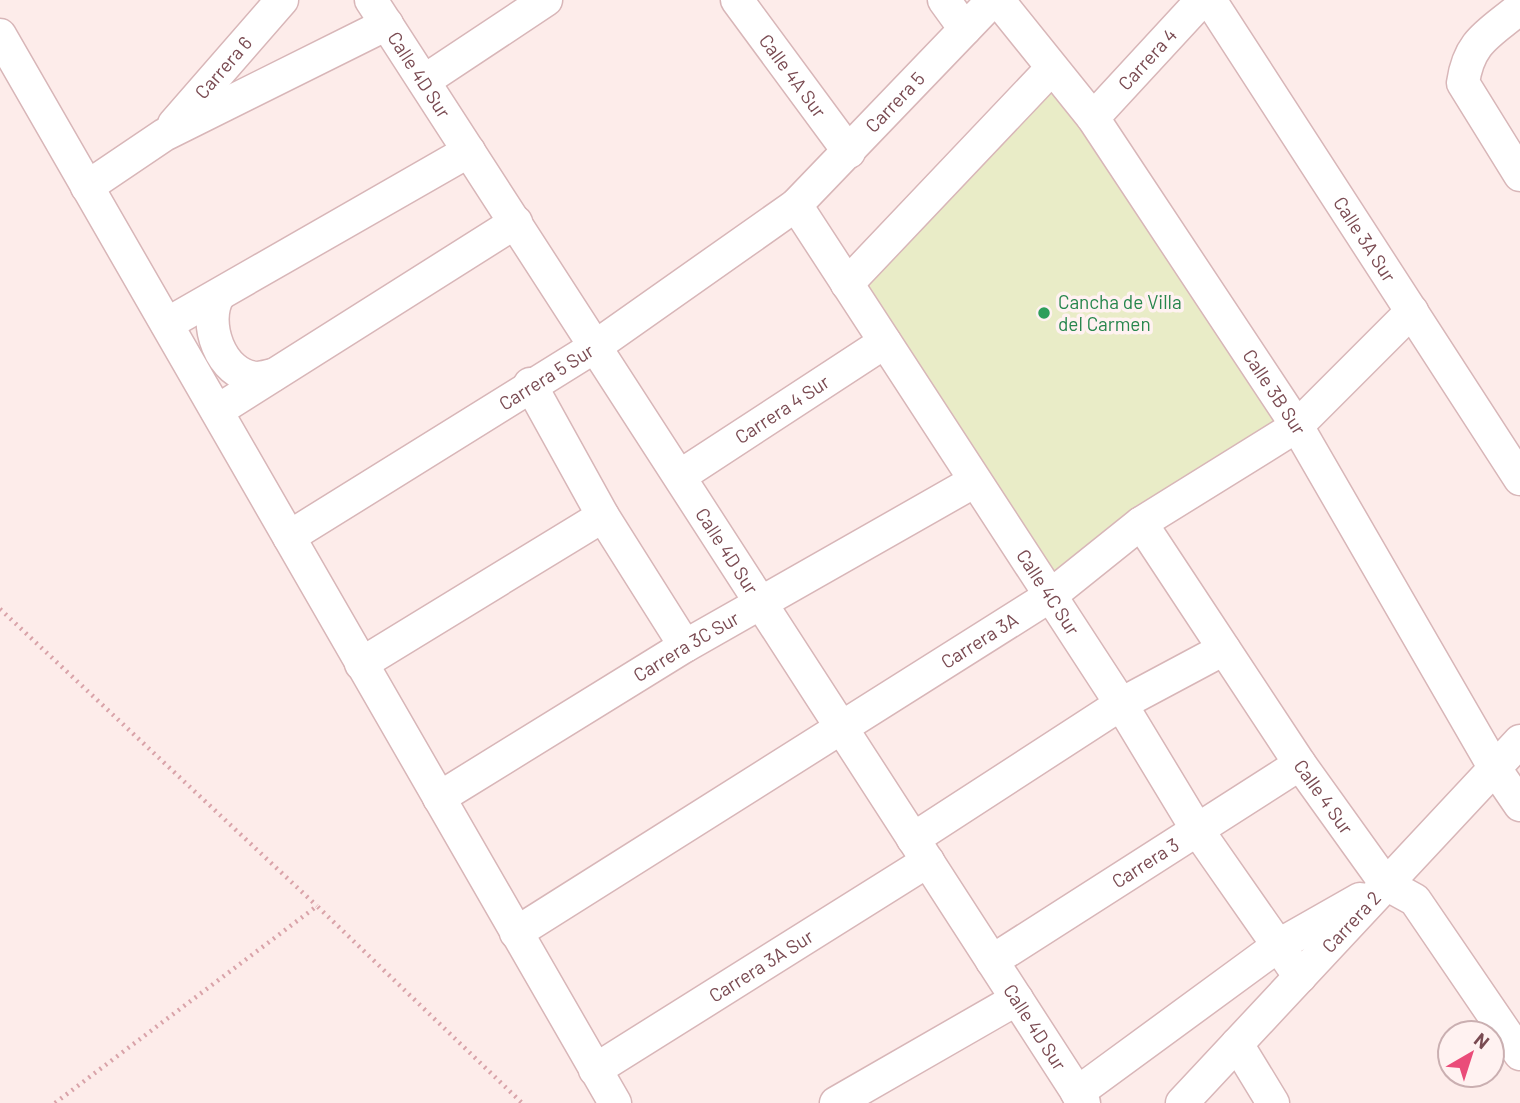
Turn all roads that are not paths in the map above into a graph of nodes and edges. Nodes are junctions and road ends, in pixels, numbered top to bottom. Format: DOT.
graph roads {
  1 [pos="282,0"];
  2 [pos="546,0"];
  3 [pos="737,0"];
  4 [pos="944,0"];
  5 [pos="995,0"];
  6 [pos="1202,0"];
  7 [pos="1210,0"];
  8 [pos="1520,8"];
  9 [pos="379,12"];
  10 [pos="965,29"];
  11 [pos="0,35"];
  12 [pos="1052,68"];
  13 [pos="424,81"];
  14 [pos="1093,118"];
  15 [pos="164,135"];
  16 [pos="469,151"];
  17 [pos="849,152"];
  18 [pos="1520,175"];
  19 [pos="87,187"];
  20 [pos="796,205"];
  21 [pos="516,222"];
  22 [pos="847,284"];
  23 [pos="219,295"];
  24 [pos="1412,311"];
  25 [pos="167,324"];
  26 [pos="885,342"];
  27 [pos="596,346"];
  28 [pos="273,375"];
  29 [pos="530,384"];
  30 [pos="217,411"];
  31 [pos="1297,426"];
  32 [pos="680,476"];
  33 [pos="1520,479"];
  34 [pos="975,481"];
  35 [pos="603,516"];
  36 [pos="1141,523"];
  37 [pos="289,537"];
  38 [pos="1050,596"];
  39 [pos="762,604"];
  40 [pos="685,646"];
  41 [pos="1224,649"];
  42 [pos="361,664"];
  43 [pos="1121,704"];
  44 [pos="842,730"];
  45 [pos="1520,741"];
  46 [pos="1300,764"];
  47 [pos="1494,767"];
  48 [pos="439,798"];
  49 [pos="1520,805"];
  50 [pos="1196,828"];
  51 [pos="920,850"];
  52 [pos="1386,884"];
  53 [pos="516,933"];
  54 [pos="1279,945"];
  55 [pos="992,961"];
  56 [pos="1300,977"];
  57 [pos="1017,999"];
  58 [pos="1237,1044"];
  59 [pos="1520,1054"];
  60 [pos="595,1070"];
  61 [pos="1080,1098"];
  62 [pos="615,1103"];
  63 [pos="836,1103"];
  64 [pos="1182,1103"];
  65 [pos="1273,1103"];
  1 -- 15 [label="street, Carrera 6"];
  2 -- 13 [label="street"];
  3 -- 17 [label="street, Calle 4A Sur"];
  4 -- 10 [label="street"];
  5 -- 10 [label="street, Carrera 5"];
  5 -- 12 [label="street, Calle 3B Sur"];
  6 -- 14 [label="street, Carrera 4"];
  7 -- 24 [label="street, Calle 3A Sur"];
  8 -- 18 [label="street"];
  9 -- 13 [label="street, Calle 4D Sur"];
  9 -- 15 [label="street"];
  10 -- 17 [label="street, Carrera 5"];
  11 -- 19 [label="street"];
  12 -- 14 [label="street, Calle 3B Sur"];
  12 -- 22 [label="street"];
  13 -- 16 [label="street, Calle 4D Sur"];
  14 -- 31 [label="street, Calle 3B Sur"];
  15 -- 19 [label="street"];
  16 -- 21 [label="street, Calle 4D Sur"];
  16 -- 23 [label="street"];
  17 -- 20 [label="street, Carrera 5"];
  19 -- 25 [label="street"];
  20 -- 22 [label="street, Calle 4C Sur"];
  20 -- 27 [label="street, Carrera 5 Sur"];
  21 -- 27 [label="street, Calle 4D Sur"];
  21 -- 28 [label="street"];
  22 -- 26 [label="street, Calle 4C Sur"];
  23 -- 25 [label="street"];
  23 -- 28 [label="street"];
  24 -- 31 [label="street, Carrera 3A"];
  24 -- 33 [label="street, Calle 3A Sur"];
  25 -- 30 [label="street"];
  26 -- 32 [label="street, Carrera 4 Sur"];
  26 -- 34 [label="street, Calle 4C Sur"];
  27 -- 29 [label="street, Carrera 5 Sur"];
  27 -- 32 [label="street, Calle 4D Sur"];
  28 -- 30 [label="street"];
  29 -- 35 [label="street"];
  29 -- 37 [label="street, Carrera 5 Sur"];
  30 -- 37 [label="street"];
  31 -- 36 [label="street, Carrera 3A"];
  31 -- 47 [label="street, Calle 3B Sur"];
  32 -- 39 [label="street, Calle 4D Sur"];
  34 -- 38 [label="street, Calle 4C Sur"];
  34 -- 39 [label="street, Carrera 3C Sur"];
  35 -- 40 [label="street"];
  35 -- 42 [label="street"];
  36 -- 38 [label="street, Carrera 3A"];
  36 -- 41 [label="street, Calle 4 Sur"];
  37 -- 42 [label="street"];
  38 -- 43 [label="street, Calle 4C Sur"];
  38 -- 44 [label="street, Carrera 3A"];
  39 -- 40 [label="street, Carrera 3C Sur"];
  39 -- 44 [label="street, Calle 4D Sur"];
  40 -- 48 [label="street, Carrera 3C Sur"];
  41 -- 43 [label="street, Carrera 3A Sur"];
  41 -- 46 [label="street, Calle 4 Sur"];
  42 -- 48 [label="street"];
  43 -- 50 [label="street, Calle 4C Sur"];
  43 -- 51 [label="street, Carrera 3A Sur"];
  44 -- 51 [label="street, Calle 4D Sur"];
  44 -- 53 [label="street, Carrera 3A"];
  45 -- 47 [label="street, Carrera 2"];
  46 -- 50 [label="street, Carrera 3"];
  46 -- 52 [label="street, Calle 4 Sur"];
  47 -- 49 [label="street, Calle 3B Sur"];
  47 -- 52 [label="street, Carrera 2"];
  48 -- 53 [label="street"];
  50 -- 54 [label="street, Calle 4C Sur"];
  50 -- 55 [label="street, Carrera 3"];
  51 -- 55 [label="street, Calle 4D Sur"];
  51 -- 60 [label="street, Carrera 3A Sur"];
  52 -- 54 [label="street"];
  52 -- 56 [label="street, Carrera 2"];
  52 -- 59 [label="street, Calle 4 Sur"];
  53 -- 60 [label="street"];
  54 -- 56 [label="street, Calle 4C Sur"];
  54 -- 61 [label="street"];
  55 -- 57 [label="street, Calle 4D Sur"];
  56 -- 58 [label="street, Carrera 2"];
  57 -- 61 [label="street, Calle 4D Sur"];
  57 -- 63 [label="street"];
  58 -- 64 [label="street, Carrera 2"];
  58 -- 65 [label="street"];
  60 -- 62 [label="street"];
}
